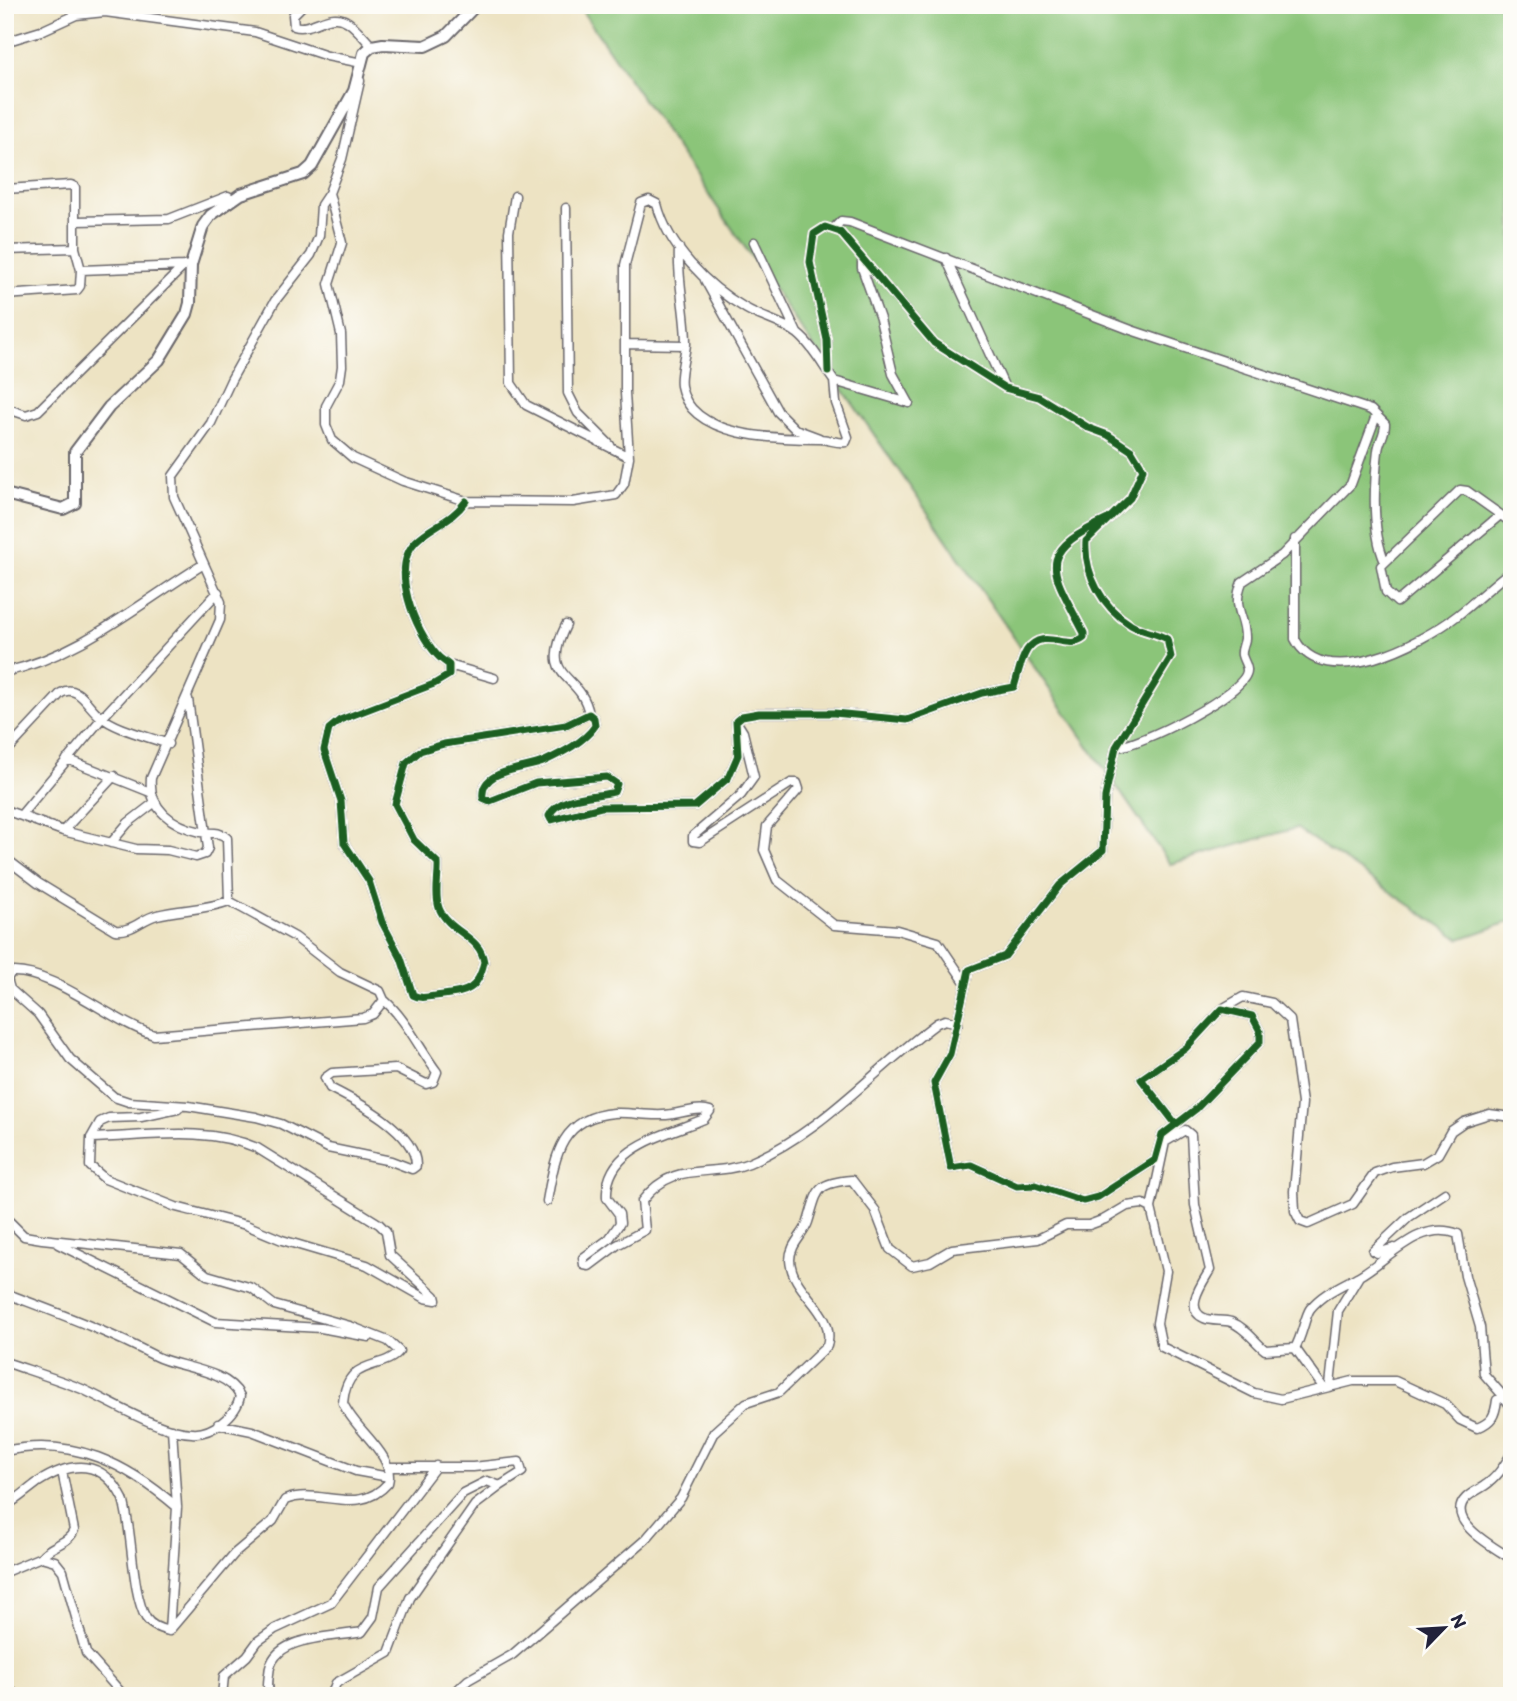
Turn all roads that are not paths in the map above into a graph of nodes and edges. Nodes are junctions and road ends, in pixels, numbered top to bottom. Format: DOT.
graph roads {
  1 [pos="303,5"];
  2 [pos="476,5"];
  3 [pos="294,26"];
  4 [pos="286,41"];
  5 [pos="5,42"];
  6 [pos="372,46"];
  7 [pos="361,69"];
  8 [pos="5,189"];
  9 [pos="329,193"];
  10 [pos="515,196"];
  11 [pos="232,199"];
  12 [pos="566,208"];
  13 [pos="77,221"];
  14 [pos="834,228"];
  15 [pos="754,242"];
  16 [pos="75,248"];
  17 [pos="679,248"];
  18 [pos="5,250"];
  19 [pos="946,258"];
  20 [pos="862,259"];
  21 [pos="187,266"];
  22 [pos="81,270"];
  23 [pos="704,277"];
  24 [pos="5,295"];
  25 [pos="796,333"];
  26 [pos="626,344"];
  27 [pos="686,345"];
  28 [pos="828,372"];
  29 [pos="834,381"];
  30 [pos="1004,388"];
  31 [pos="5,408"];
  32 [pos="1376,415"];
  33 [pos="821,439"];
  34 [pos="614,449"];
  35 [pos="629,457"];
  36 [pos="5,494"];
  37 [pos="466,501"];
  38 [pos="1499,516"];
  39 [pos="1110,518"];
  40 [pos="1512,523"];
  41 [pos="1295,538"];
  42 [pos="1385,562"];
  43 [pos="204,564"];
  44 [pos="1512,569"];
  45 [pos="218,592"];
  46 [pos="566,625"];
  47 [pos="449,665"];
  48 [pos="5,672"];
  49 [pos="494,678"];
  50 [pos="188,696"];
  51 [pos="589,714"];
  52 [pos="102,718"];
  53 [pos="736,721"];
  54 [pos="168,744"];
  55 [pos="1116,747"];
  56 [pos="5,753"];
  57 [pos="67,759"];
  58 [pos="114,776"];
  59 [pos="150,792"];
  60 [pos="154,803"];
  61 [pos="5,810"];
  62 [pos="21,815"];
  63 [pos="63,831"];
  64 [pos="205,833"];
  65 [pos="111,843"];
  66 [pos="5,858"];
  67 [pos="229,901"];
  68 [pos="965,982"];
  69 [pos="384,1000"];
  70 [pos="1222,1009"];
  71 [pos="958,1023"];
  72 [pos="188,1107"];
  73 [pos="1512,1117"];
  74 [pos="1175,1123"];
  75 [pos="91,1138"];
  76 [pos="1158,1161"];
  77 [pos="1446,1193"];
  78 [pos="547,1201"];
  79 [pos="1151,1208"];
  80 [pos="5,1217"];
  81 [pos="42,1240"];
  82 [pos="1401,1244"];
  83 [pos="1360,1275"];
  84 [pos="5,1293"];
  85 [pos="388,1341"];
  86 [pos="1295,1348"];
  87 [pos="5,1362"];
  88 [pos="1326,1386"];
  89 [pos="1504,1397"];
  90 [pos="1512,1408"];
  91 [pos="218,1424"];
  92 [pos="172,1429"];
  93 [pos="5,1451"];
  94 [pos="1512,1453"];
  95 [pos="99,1459"];
  96 [pos="436,1466"];
  97 [pos="389,1467"];
  98 [pos="62,1471"];
  99 [pos="101,1471"];
  100 [pos="389,1477"];
  101 [pos="500,1486"];
  102 [pos="5,1506"];
  103 [pos="177,1507"];
  104 [pos="41,1557"];
  105 [pos="1512,1559"];
  106 [pos="5,1572"];
  107 [pos="169,1631"];
  108 [pos="5,1687"];
  109 [pos="18,1696"];
  110 [pos="124,1696"];
  111 [pos="222,1696"];
  112 [pos="270,1696"];
  113 [pos="331,1696"];
  114 [pos="451,1696"];
  1 -- 3 [label="street"];
  2 -- 6 [label="main road"];
  3 -- 4 [label="street"];
  3 -- 6 [label="street"];
  4 -- 5 [label="street"];
  4 -- 7 [label="street"];
  6 -- 7 [label="main road"];
  7 -- 9 [label="street"];
  7 -- 11 [label="main road"];
  8 -- 13 [label="street"];
  9 -- 37 [label="street"];
  9 -- 43 [label="street"];
  10 -- 34 [label="street"];
  11 -- 13 [label="street"];
  11 -- 21 [label="main road"];
  12 -- 34 [label="street"];
  13 -- 16 [label="street"];
  14 -- 19 [label="street"];
  14 -- 20 [label="street"];
  14 -- 28 [label="street"];
  15 -- 25 [label="street"];
  16 -- 18 [label="street"];
  16 -- 22 [label="street"];
  17 -- 23 [label="street"];
  17 -- 26 [label="street"];
  17 -- 27 [label="street"];
  19 -- 30 [label="street"];
  19 -- 32 [label="street"];
  20 -- 29 [label="street"];
  20 -- 30 [label="street"];
  21 -- 22 [label="street"];
  21 -- 31 [label="street"];
  21 -- 36 [label="main road"];
  22 -- 24 [label="street"];
  23 -- 25 [label="street"];
  23 -- 33 [label="street"];
  25 -- 28 [label="street"];
  26 -- 27 [label="street"];
  26 -- 35 [label="street"];
  27 -- 33 [label="street"];
  28 -- 29 [label="street"];
  29 -- 33 [label="street"];
  30 -- 39 [label="street"];
  32 -- 41 [label="street"];
  32 -- 42 [label="street"];
  34 -- 35 [label="street"];
  35 -- 37 [label="street"];
  37 -- 47 [label="street"];
  38 -- 40 [label="street"];
  38 -- 42 [label="street"];
  38 -- 42 [label="street"];
  39 -- 53 [label="street"];
  39 -- 55 [label="street"];
  41 -- 44 [label="street"];
  41 -- 55 [label="street"];
  43 -- 45 [label="street"];
  43 -- 48 [label="street"];
  45 -- 50 [label="street"];
  45 -- 52 [label="street"];
  46 -- 51 [label="street"];
  47 -- 49 [label="street"];
  47 -- 51 [label="street"];
  50 -- 54 [label="street"];
  50 -- 64 [label="street"];
  51 -- 53 [label="street"];
  52 -- 54 [label="street"];
  52 -- 56 [label="street"];
  52 -- 57 [label="street"];
  53 -- 68 [label="street"];
  54 -- 59 [label="street"];
  55 -- 68 [label="street"];
  57 -- 58 [label="street"];
  57 -- 62 [label="street"];
  58 -- 59 [label="street"];
  58 -- 63 [label="street"];
  59 -- 60 [label="street"];
  60 -- 64 [label="street"];
  60 -- 65 [label="street"];
  61 -- 62 [label="street"];
  62 -- 63 [label="street"];
  63 -- 65 [label="street"];
  64 -- 65 [label="street"];
  64 -- 67 [label="street"];
  66 -- 67 [label="street"];
  67 -- 69 [label="street"];
  68 -- 71 [label="street"];
  69 -- 72 [label="street"];
  69 -- 72 [label="street"];
  70 -- 73 [label="street"];
  70 -- 74 [label="street"];
  70 -- 74 [label="street"];
  71 -- 76 [label="street"];
  71 -- 78 [label="street"];
  72 -- 75 [label="street"];
  74 -- 76 [label="street"];
  75 -- 75 [label="street"];
  76 -- 79 [label="street"];
  76 -- 86 [label="street"];
  77 -- 82 [label="street"];
  79 -- 88 [label="street"];
  79 -- 114 [label="street"];
  80 -- 81 [label="street"];
  81 -- 85 [label="street"];
  81 -- 85 [label="street"];
  82 -- 83 [label="street"];
  82 -- 89 [label="street"];
  83 -- 86 [label="street"];
  83 -- 88 [label="street"];
  84 -- 91 [label="street"];
  85 -- 97 [label="street"];
  86 -- 88 [label="street"];
  87 -- 92 [label="street"];
  88 -- 89 [label="street"];
  89 -- 90 [label="street"];
  91 -- 92 [label="street"];
  91 -- 100 [label="street"];
  92 -- 103 [label="street"];
  93 -- 95 [label="street"];
  94 -- 105 [label="street"];
  95 -- 99 [label="street"];
  95 -- 103 [label="street"];
  96 -- 97 [label="street"];
  96 -- 101 [label="street"];
  96 -- 111 [label="street"];
  97 -- 100 [label="street"];
  98 -- 99 [label="street"];
  98 -- 102 [label="street"];
  98 -- 104 [label="street"];
  99 -- 107 [label="street"];
  100 -- 107 [label="street"];
  101 -- 112 [label="street"];
  101 -- 113 [label="street"];
  103 -- 107 [label="street"];
  104 -- 106 [label="street"];
  104 -- 110 [label="street"];
  108 -- 109 [label="street"];
}
